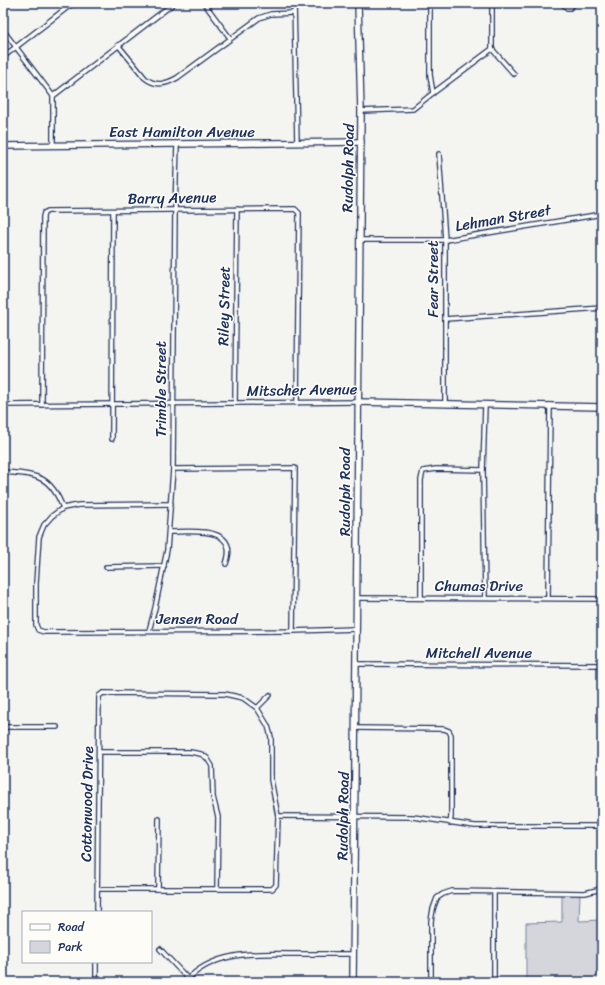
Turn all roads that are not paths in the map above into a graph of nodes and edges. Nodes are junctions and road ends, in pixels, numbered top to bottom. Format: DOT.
graph roads {
  1 [pos="73,3"];
  2 [pos="174,3"];
  3 [pos="204,3"];
  4 [pos="294,3"];
  5 [pos="358,3"];
  6 [pos="430,3"];
  7 [pos="492,3"];
  8 [pos="562,3"];
  9 [pos="575,3"];
  10 [pos="294,13"];
  11 [pos="3,30"];
  12 [pos="230,38"];
  13 [pos="118,45"];
  14 [pos="16,47"];
  15 [pos="492,49"];
  16 [pos="3,57"];
  17 [pos="514,74"];
  18 [pos="433,93"];
  19 [pos="53,96"];
  20 [pos="361,111"];
  21 [pos="361,142"];
  22 [pos="297,143"];
  23 [pos="53,145"];
  24 [pos="177,145"];
  25 [pos="3,146"];
  26 [pos="439,154"];
  27 [pos="237,209"];
  28 [pos="175,210"];
  29 [pos="113,211"];
  30 [pos="602,214"];
  31 [pos="359,240"];
  32 [pos="445,240"];
  33 [pos="602,308"];
  34 [pos="445,320"];
  35 [pos="358,402"];
  36 [pos="173,403"];
  37 [pos="235,403"];
  38 [pos="296,403"];
  39 [pos="112,404"];
  40 [pos="445,404"];
  41 [pos="485,404"];
  42 [pos="3,405"];
  43 [pos="42,405"];
  44 [pos="550,405"];
  45 [pos="602,407"];
  46 [pos="112,439"];
  47 [pos="173,469"];
  48 [pos="483,470"];
  49 [pos="3,472"];
  50 [pos="171,504"];
  51 [pos="63,508"];
  52 [pos="169,532"];
  53 [pos="226,564"];
  54 [pos="164,566"];
  55 [pos="106,567"];
  56 [pos="356,598"];
  57 [pos="421,598"];
  58 [pos="485,598"];
  59 [pos="548,598"];
  60 [pos="602,599"];
  61 [pos="356,629"];
  62 [pos="149,631"];
  63 [pos="293,631"];
  64 [pos="356,664"];
  65 [pos="602,665"];
  66 [pos="270,695"];
  67 [pos="257,708"];
  68 [pos="3,727"];
  69 [pos="57,727"];
  70 [pos="356,728"];
  71 [pos="99,752"];
  72 [pos="278,816"];
  73 [pos="355,817"];
  74 [pos="159,819"];
  75 [pos="450,823"];
  76 [pos="602,826"];
  77 [pos="602,886"];
  78 [pos="98,889"];
  79 [pos="158,889"];
  80 [pos="218,889"];
  81 [pos="494,892"];
  82 [pos="97,911"];
  83 [pos="160,949"];
  84 [pos="353,954"];
  85 [pos="96,963"];
  86 [pos="186,980"];
  87 [pos="96,982"];
  88 [pos="353,982"];
  89 [pos="431,982"];
  90 [pos="494,982"];
  1 -- 14 [label="street"];
  2 -- 13 [label="street"];
  3 -- 12 [label="street"];
  4 -- 10 [label="street"];
  5 -- 20 [label="street, Rudolph Road"];
  6 -- 18 [label="street"];
  7 -- 15 [label="street"];
  8 -- 9 [label="street"];
  10 -- 12 [label="street"];
  10 -- 22 [label="street"];
  11 -- 14 [label="street"];
  12 -- 13 [label="street"];
  13 -- 19 [label="street"];
  14 -- 16 [label="street"];
  14 -- 19 [label="street"];
  15 -- 17 [label="street"];
  15 -- 18 [label="street"];
  18 -- 20 [label="street"];
  19 -- 23 [label="street"];
  20 -- 21 [label="street, Rudolph Road"];
  21 -- 22 [label="street, East Hamilton Avenue"];
  21 -- 31 [label="street, Rudolph Road"];
  22 -- 24 [label="street, East Hamilton Avenue"];
  23 -- 24 [label="street, East Hamilton Avenue"];
  23 -- 25 [label="street, East Hamilton Avenue"];
  24 -- 28 [label="street, Trimble Street"];
  26 -- 32 [label="street, Fear Street"];
  27 -- 28 [label="street, Barry Avenue"];
  27 -- 37 [label="street, Riley Street"];
  27 -- 38 [label="street, Barry Avenue"];
  28 -- 29 [label="street, Barry Avenue"];
  28 -- 36 [label="street, Trimble Street"];
  29 -- 39 [label="street"];
  29 -- 43 [label="street, Barry Avenue"];
  30 -- 32 [label="street, Lehman Street"];
  31 -- 32 [label="street, Lehman Street"];
  31 -- 35 [label="street, Rudolph Road"];
  32 -- 34 [label="street, Fear Street"];
  33 -- 34 [label="street"];
  34 -- 40 [label="street, Fear Street"];
  35 -- 38 [label="street, Mitscher Avenue"];
  35 -- 40 [label="street, Mitscher Avenue"];
  35 -- 56 [label="street, Rudolph Road"];
  36 -- 37 [label="street, Mitscher Avenue"];
  36 -- 39 [label="street, Mitscher Avenue"];
  36 -- 47 [label="street, Trimble Street"];
  37 -- 38 [label="street, Mitscher Avenue"];
  39 -- 43 [label="street, Mitscher Avenue"];
  39 -- 46 [label="street"];
  40 -- 41 [label="street, Mitscher Avenue"];
  41 -- 44 [label="street, Mitscher Avenue"];
  41 -- 48 [label="street"];
  42 -- 43 [label="street, Mitscher Avenue"];
  44 -- 45 [label="street, Mitscher Avenue"];
  44 -- 59 [label="street"];
  47 -- 50 [label="street, Trimble Street"];
  47 -- 63 [label="street"];
  48 -- 57 [label="street"];
  48 -- 58 [label="street"];
  49 -- 51 [label="street"];
  50 -- 51 [label="street"];
  50 -- 52 [label="street, Trimble Street"];
  51 -- 62 [label="street, Jensen Road"];
  52 -- 53 [label="street"];
  52 -- 54 [label="street, Trimble Street"];
  54 -- 55 [label="street"];
  54 -- 62 [label="street, Trimble Street"];
  56 -- 57 [label="street, Chumas Drive"];
  56 -- 61 [label="street, Rudolph Road"];
  57 -- 58 [label="street, Chumas Drive"];
  58 -- 59 [label="street, Chumas Drive"];
  59 -- 60 [label="street, Chumas Drive"];
  61 -- 63 [label="street, Jensen Road"];
  61 -- 64 [label="street, Rudolph Road"];
  62 -- 63 [label="street, Jensen Road"];
  64 -- 65 [label="street, Mitchell Avenue"];
  64 -- 70 [label="street, Rudolph Road"];
  66 -- 67 [label="street"];
  67 -- 71 [label="street, Cottonwood Drive"];
  67 -- 72 [label="street"];
  68 -- 69 [label="street"];
  70 -- 73 [label="street, Rudolph Road"];
  70 -- 75 [label="street"];
  71 -- 78 [label="street, Cottonwood Drive"];
  71 -- 80 [label="street"];
  72 -- 73 [label="street"];
  72 -- 80 [label="street"];
  73 -- 75 [label="street"];
  73 -- 84 [label="street, Rudolph Road"];
  74 -- 79 [label="street"];
  75 -- 76 [label="street"];
  77 -- 81 [label="street"];
  78 -- 79 [label="street"];
  78 -- 82 [label="street, Cottonwood Drive"];
  79 -- 80 [label="street"];
  81 -- 89 [label="street"];
  81 -- 90 [label="street"];
  83 -- 86 [label="street"];
  84 -- 86 [label="street"];
  84 -- 88 [label="street, Rudolph Road"];
  85 -- 87 [label="street"];
}
